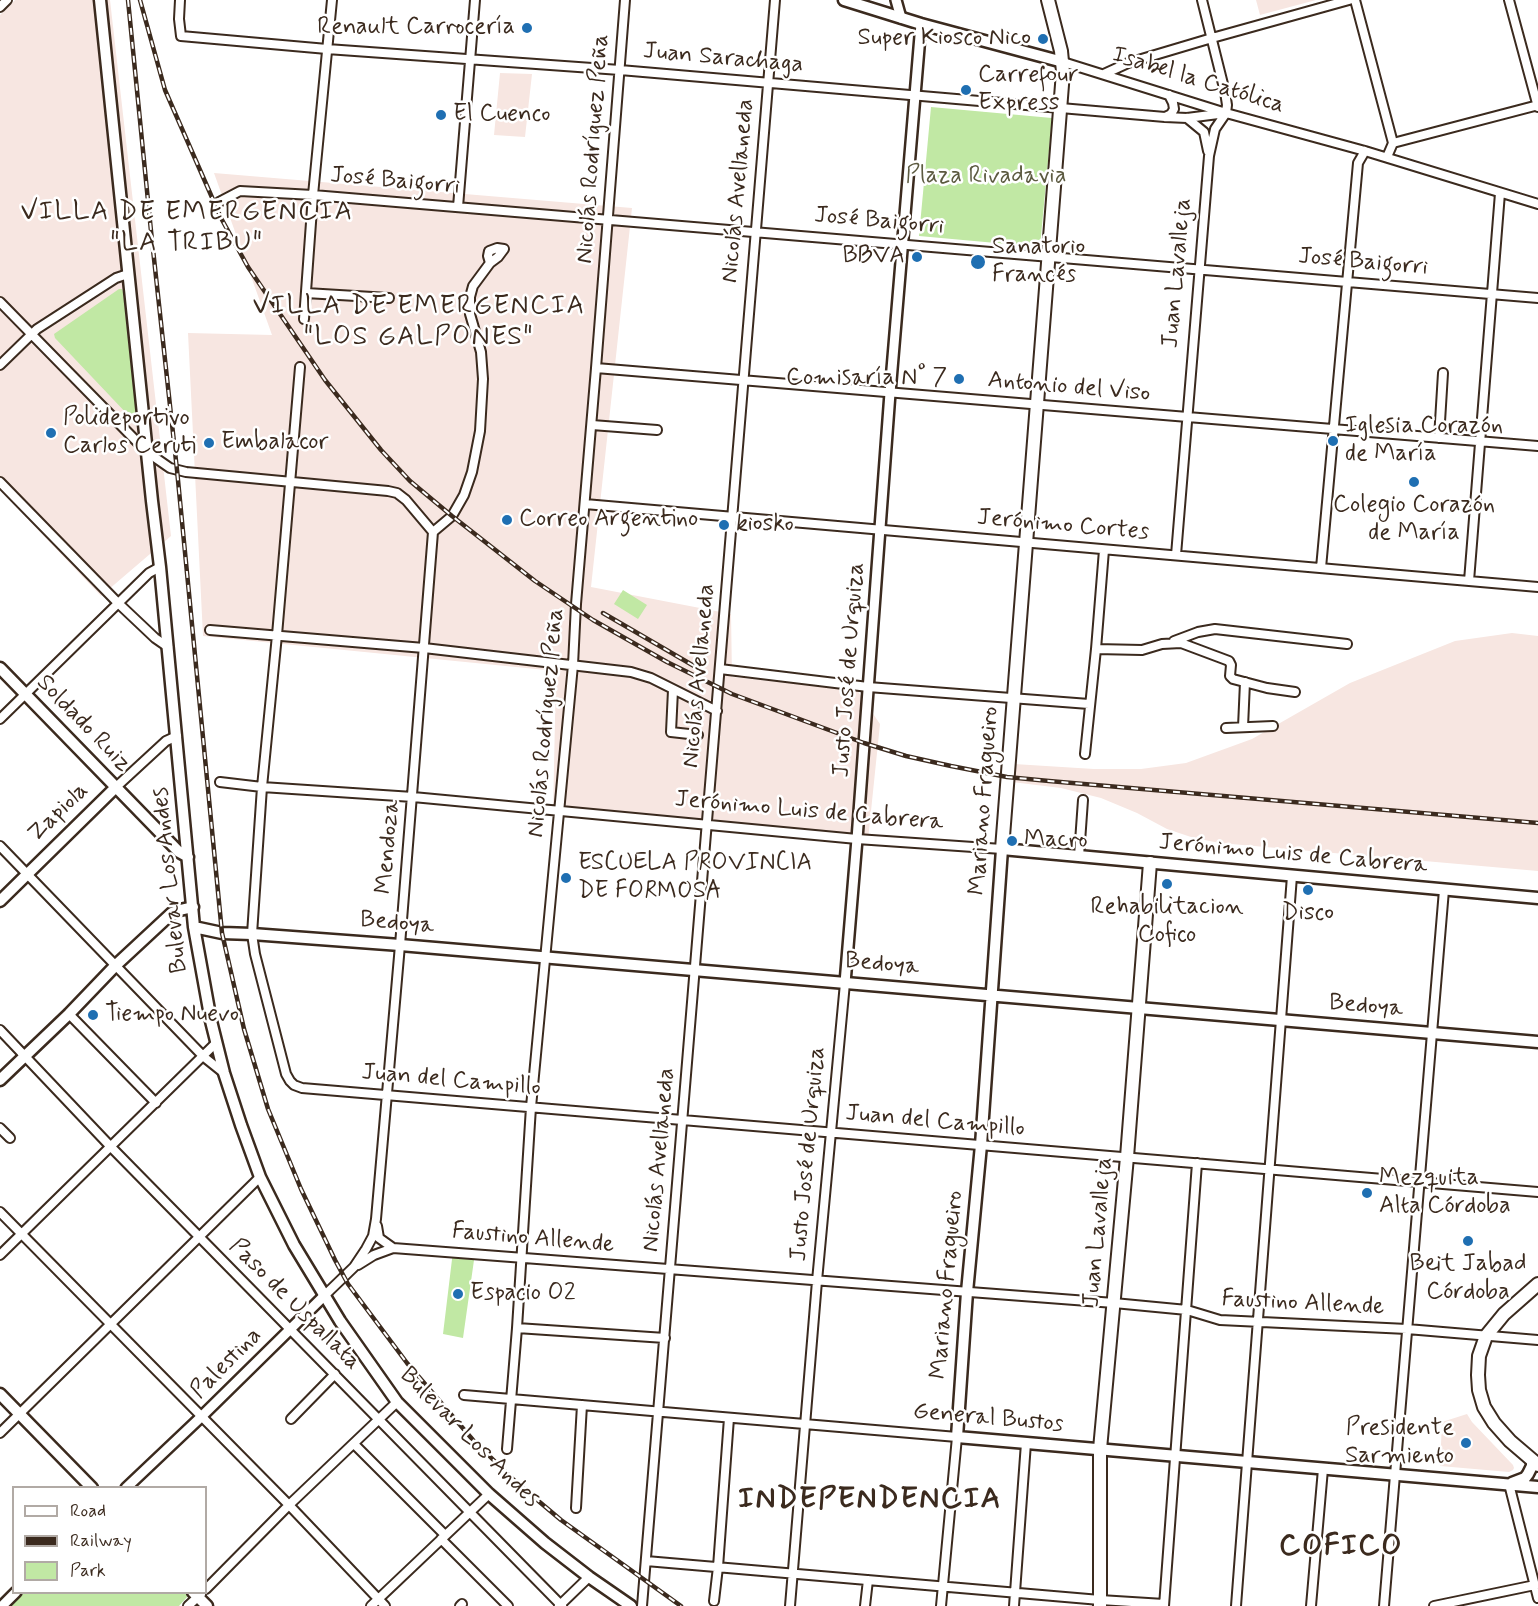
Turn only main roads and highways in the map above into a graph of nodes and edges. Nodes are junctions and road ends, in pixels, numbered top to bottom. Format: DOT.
graph roads {
  1 [pos="100,0"];
  2 [pos="844,0"];
  3 [pos="1048,0"];
  4 [pos="1063,62"];
  5 [pos="0,668"];
  6 [pos="115,788"];
  7 [pos="1002,849"];
  8 [pos="188,857"];
  9 [pos="1150,863"];
  10 [pos="1538,898"];
  11 [pos="0,901"];
  12 [pos="193,907"];
  13 [pos="194,927"];
  14 [pos="222,933"];
  15 [pos="196,942"];
  16 [pos="991,996"];
  17 [pos="1139,1008"];
  18 [pos="1538,1042"];
  19 [pos="0,1080"];
  20 [pos="1538,1284"];
  21 [pos="0,1394"];
  22 [pos="957,1437"];
  23 [pos="1100,1449"];
  24 [pos="1535,1462"];
  25 [pos="1509,1485"];
  26 [pos="90,1486"];
  27 [pos="1538,1487"];
  28 [pos="1100,1603"];
  29 [pos="631,1606"];
  1 -- 8 [label="main road, Bulevar Los Andes"];
  2 -- 4 [label="main road, Isabel la Católica"];
  3 -- 4 [label="main road, Mariano Fragueiro"];
  4 -- 7 [label="main road, Mariano Fragueiro"];
  5 -- 6 [label="main road, Soldado Ruiz"];
  6 -- 8 [label="main road, Soldado Ruiz"];
  6 -- 11 [label="main road, Zapiola"];
  7 -- 9 [label="main road, Jerónimo Luis de Cabrera"];
  7 -- 16 [label="main road, Mariano Fragueiro"];
  8 -- 12 [label="main road, Bulevar Los Andes"];
  9 -- 10 [label="main road, Jerónimo Luis de Cabrera"];
  9 -- 17 [label="main road, Juan Lavalleja"];
  12 -- 13 [label="main road, Bulevar Los Andes"];
  12 -- 19 [label="main road"];
  13 -- 14 [label="main road, Bedoya"];
  13 -- 15 [label="main road, Bulevar Los Andes"];
  14 -- 15 [label="main road, Bedoya"];
  14 -- 16 [label="main road, Bedoya"];
  15 -- 29 [label="main road, Bulevar Los Andes"];
  16 -- 17 [label="main road, Bedoya"];
  16 -- 22 [label="main road, Mariano Fragueiro"];
  17 -- 18 [label="main road, Bedoya"];
  17 -- 23 [label="main road, Juan Lavalleja"];
  20 -- 24 [label="main road"];
  21 -- 26 [label="main road"];
  22 -- 23 [label="main road, General Bustos"];
  23 -- 25 [label="main road, General Bustos"];
  23 -- 28 [label="main road, Juan Lavalleja"];
  24 -- 25 [label="main road"];
  25 -- 27 [label="main road, General Bustos"];
}
